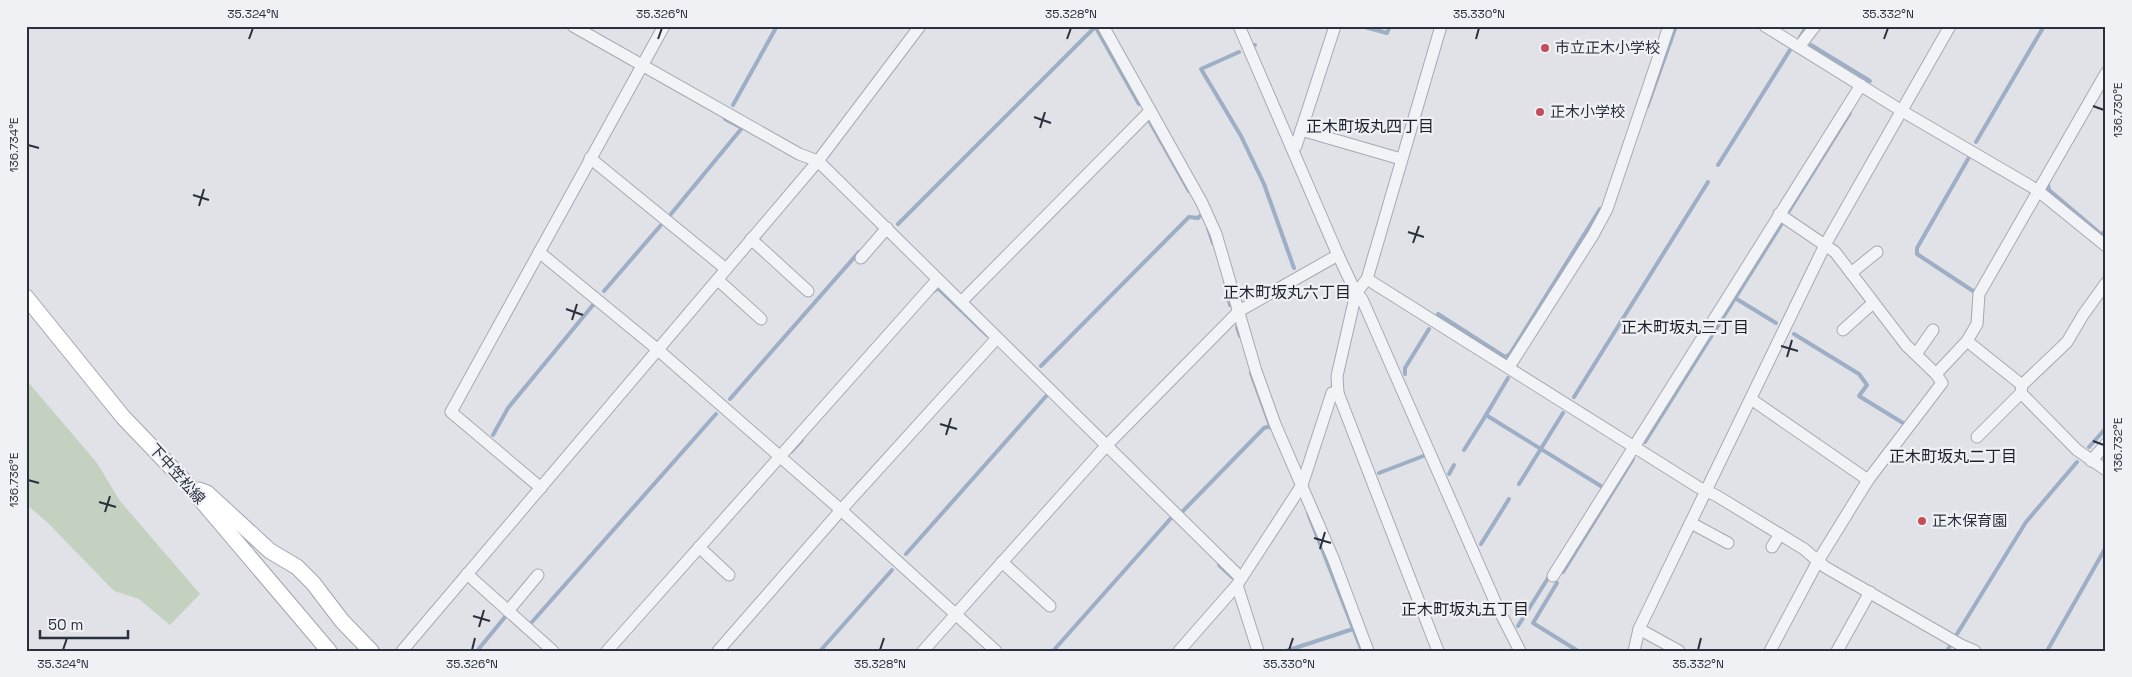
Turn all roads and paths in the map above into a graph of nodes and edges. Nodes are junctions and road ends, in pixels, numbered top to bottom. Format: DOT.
graph roads {
  1 [pos="573,26"];
  2 [pos="664,26"];
  3 [pos="920,26"];
  4 [pos="1103,26"];
  5 [pos="1239,26"];
  6 [pos="1335,26"];
  7 [pos="1441,26"];
  8 [pos="1669,26"];
  9 [pos="1765,26"];
  10 [pos="1815,26"];
  11 [pos="1950,26"];
  12 [pos="1799,47"];
  13 [pos="643,66"];
  14 [pos="2106,73"];
  15 [pos="1860,85"];
  16 [pos="1902,111"];
  17 [pos="1150,112"];
  18 [pos="1301,130"];
  19 [pos="1293,148"];
  20 [pos="590,158"];
  21 [pos="1401,159"];
  22 [pos="818,161"];
  23 [pos="2037,190"];
  24 [pos="1779,214"];
  25 [pos="887,228"];
  26 [pos="751,239"];
  27 [pos="1825,245"];
  28 [pos="2106,246"];
  29 [pos="539,252"];
  30 [pos="1877,252"];
  31 [pos="1338,254"];
  32 [pos="861,258"];
  33 [pos="726,269"];
  34 [pos="1851,273"];
  35 [pos="1367,279"];
  36 [pos="718,280"];
  37 [pos="937,280"];
  38 [pos="2106,283"];
  39 [pos="808,291"];
  40 [pos="1356,293"];
  41 [pos="26,297"];
  42 [pos="962,301"];
  43 [pos="1873,303"];
  44 [pos="1239,311"];
  45 [pos="761,319"];
  46 [pos="1843,330"];
  47 [pos="1933,330"];
  48 [pos="997,338"];
  49 [pos="1966,341"];
  50 [pos="657,349"];
  51 [pos="1916,354"];
  52 [pos="1510,367"];
  53 [pos="1936,374"];
  54 [pos="2022,389"];
  55 [pos="1338,393"];
  56 [pos="1751,399"];
  57 [pos="1977,437"];
  58 [pos="2106,444"];
  59 [pos="1106,446"];
  60 [pos="1634,447"];
  61 [pos="780,456"];
  62 [pos="2091,461"];
  63 [pos="2106,470"];
  64 [pos="1868,480"];
  65 [pos="1302,485"];
  66 [pos="190,487"];
  67 [pos="541,488"];
  68 [pos="1707,491"];
  69 [pos="841,510"];
  70 [pos="1691,523"];
  71 [pos="1780,534"];
  72 [pos="1728,543"];
  73 [pos="1772,546"];
  74 [pos="699,547"];
  75 [pos="1818,561"];
  76 [pos="1002,562"];
  77 [pos="468,574"];
  78 [pos="538,575"];
  79 [pos="729,575"];
  80 [pos="1553,576"];
  81 [pos="1239,582"];
  82 [pos="1870,592"];
  83 [pos="1050,606"];
  84 [pos="508,611"];
  85 [pos="955,614"];
  86 [pos="1639,630"];
  87 [pos="549,649"];
  88 [pos="329,651"];
  89 [pos="371,651"];
  90 [pos="402,651"];
  91 [pos="607,651"];
  92 [pos="718,651"];
  93 [pos="923,651"];
  94 [pos="996,651"];
  95 [pos="1179,651"];
  96 [pos="1258,651"];
  97 [pos="1368,651"];
  98 [pos="1438,651"];
  99 [pos="1520,651"];
  100 [pos="1634,651"];
  101 [pos="1679,651"];
  102 [pos="1770,651"];
  103 [pos="1837,651"];
  104 [pos="1975,651"];
  1 -- 13 [label="street"];
  2 -- 13 [label="street"];
  3 -- 22 [label="street"];
  4 -- 17 [label="street"];
  5 -- 19 [label="street"];
  6 -- 18 [label="street"];
  7 -- 21 [label="street"];
  8 -- 52 [label="street"];
  9 -- 12 [label="street"];
  10 -- 12 [label="street"];
  11 -- 16 [label="street"];
  12 -- 15 [label="street"];
  13 -- 20 [label="street"];
  13 -- 22 [label="street"];
  14 -- 23 [label="street"];
  15 -- 16 [label="street"];
  15 -- 24 [label="street"];
  16 -- 23 [label="street"];
  16 -- 27 [label="street"];
  17 -- 42 [label="street"];
  17 -- 44 [label="street"];
  18 -- 19 [label="street"];
  18 -- 21 [label="street"];
  19 -- 31 [label="street"];
  20 -- 29 [label="street"];
  20 -- 33 [label="street"];
  21 -- 35 [label="street"];
  22 -- 25 [label="street"];
  22 -- 26 [label="street"];
  23 -- 28 [label="street"];
  23 -- 49 [label="street"];
  24 -- 27 [label="street"];
  24 -- 60 [label="street"];
  25 -- 32 [label="street"];
  25 -- 37 [label="street"];
  26 -- 33 [label="street"];
  26 -- 39 [label="street"];
  27 -- 34 [label="street"];
  27 -- 56 [label="street"];
  29 -- 50 [label="street"];
  29 -- 67 [label="street"];
  30 -- 34 [label="street"];
  31 -- 40 [label="street"];
  31 -- 44 [label="street"];
  33 -- 36 [label="street"];
  34 -- 43 [label="street"];
  35 -- 40 [label="street"];
  35 -- 52 [label="street"];
  36 -- 45 [label="street"];
  36 -- 50 [label="street"];
  37 -- 42 [label="street"];
  37 -- 61 [label="street"];
  38 -- 54 [label="street"];
  40 -- 55 [label="street"];
  40 -- 99 [label="street"];
  41 -- 66 [label="main road, 下中笠松線"];
  42 -- 48 [label="street"];
  43 -- 46 [label="street"];
  43 -- 51 [label="street"];
  44 -- 59 [label="street"];
  44 -- 65 [label="street"];
  47 -- 51 [label="street"];
  48 -- 59 [label="street"];
  48 -- 69 [label="street"];
  49 -- 53 [label="street"];
  49 -- 54 [label="street"];
  50 -- 61 [label="street"];
  50 -- 67 [label="street"];
  51 -- 53 [label="street"];
  52 -- 60 [label="street"];
  53 -- 64 [label="street"];
  54 -- 57 [label="street"];
  54 -- 62 [label="street"];
  55 -- 65 [label="street"];
  55 -- 98 [label="street"];
  56 -- 64 [label="street"];
  56 -- 68 [label="street"];
  58 -- 62 [label="street"];
  59 -- 76 [label="street"];
  59 -- 81 [label="street"];
  60 -- 68 [label="street"];
  60 -- 80 [label="street"];
  61 -- 69 [label="street"];
  61 -- 74 [label="street"];
  62 -- 63 [label="street"];
  64 -- 75 [label="street"];
  65 -- 81 [label="street"];
  65 -- 97 [label="street"];
  66 -- 88 [label="main road, 下中笠松線"];
  66 -- 89 [label="main road"];
  67 -- 77 [label="street"];
  68 -- 70 [label="street"];
  68 -- 71 [label="street"];
  69 -- 85 [label="street"];
  69 -- 92 [label="street"];
  70 -- 72 [label="street"];
  70 -- 86 [label="street"];
  71 -- 73 [label="street"];
  71 -- 75 [label="street"];
  74 -- 79 [label="street"];
  74 -- 91 [label="street"];
  75 -- 82 [label="street"];
  75 -- 102 [label="street"];
  76 -- 83 [label="street"];
  76 -- 85 [label="street"];
  77 -- 84 [label="street"];
  77 -- 90 [label="street"];
  78 -- 84 [label="street"];
  81 -- 95 [label="street"];
  81 -- 96 [label="street"];
  82 -- 103 [label="street"];
  82 -- 104 [label="street"];
  84 -- 87 [label="street"];
  85 -- 93 [label="street"];
  85 -- 94 [label="street"];
  86 -- 100 [label="street"];
  86 -- 101 [label="street"];
}
